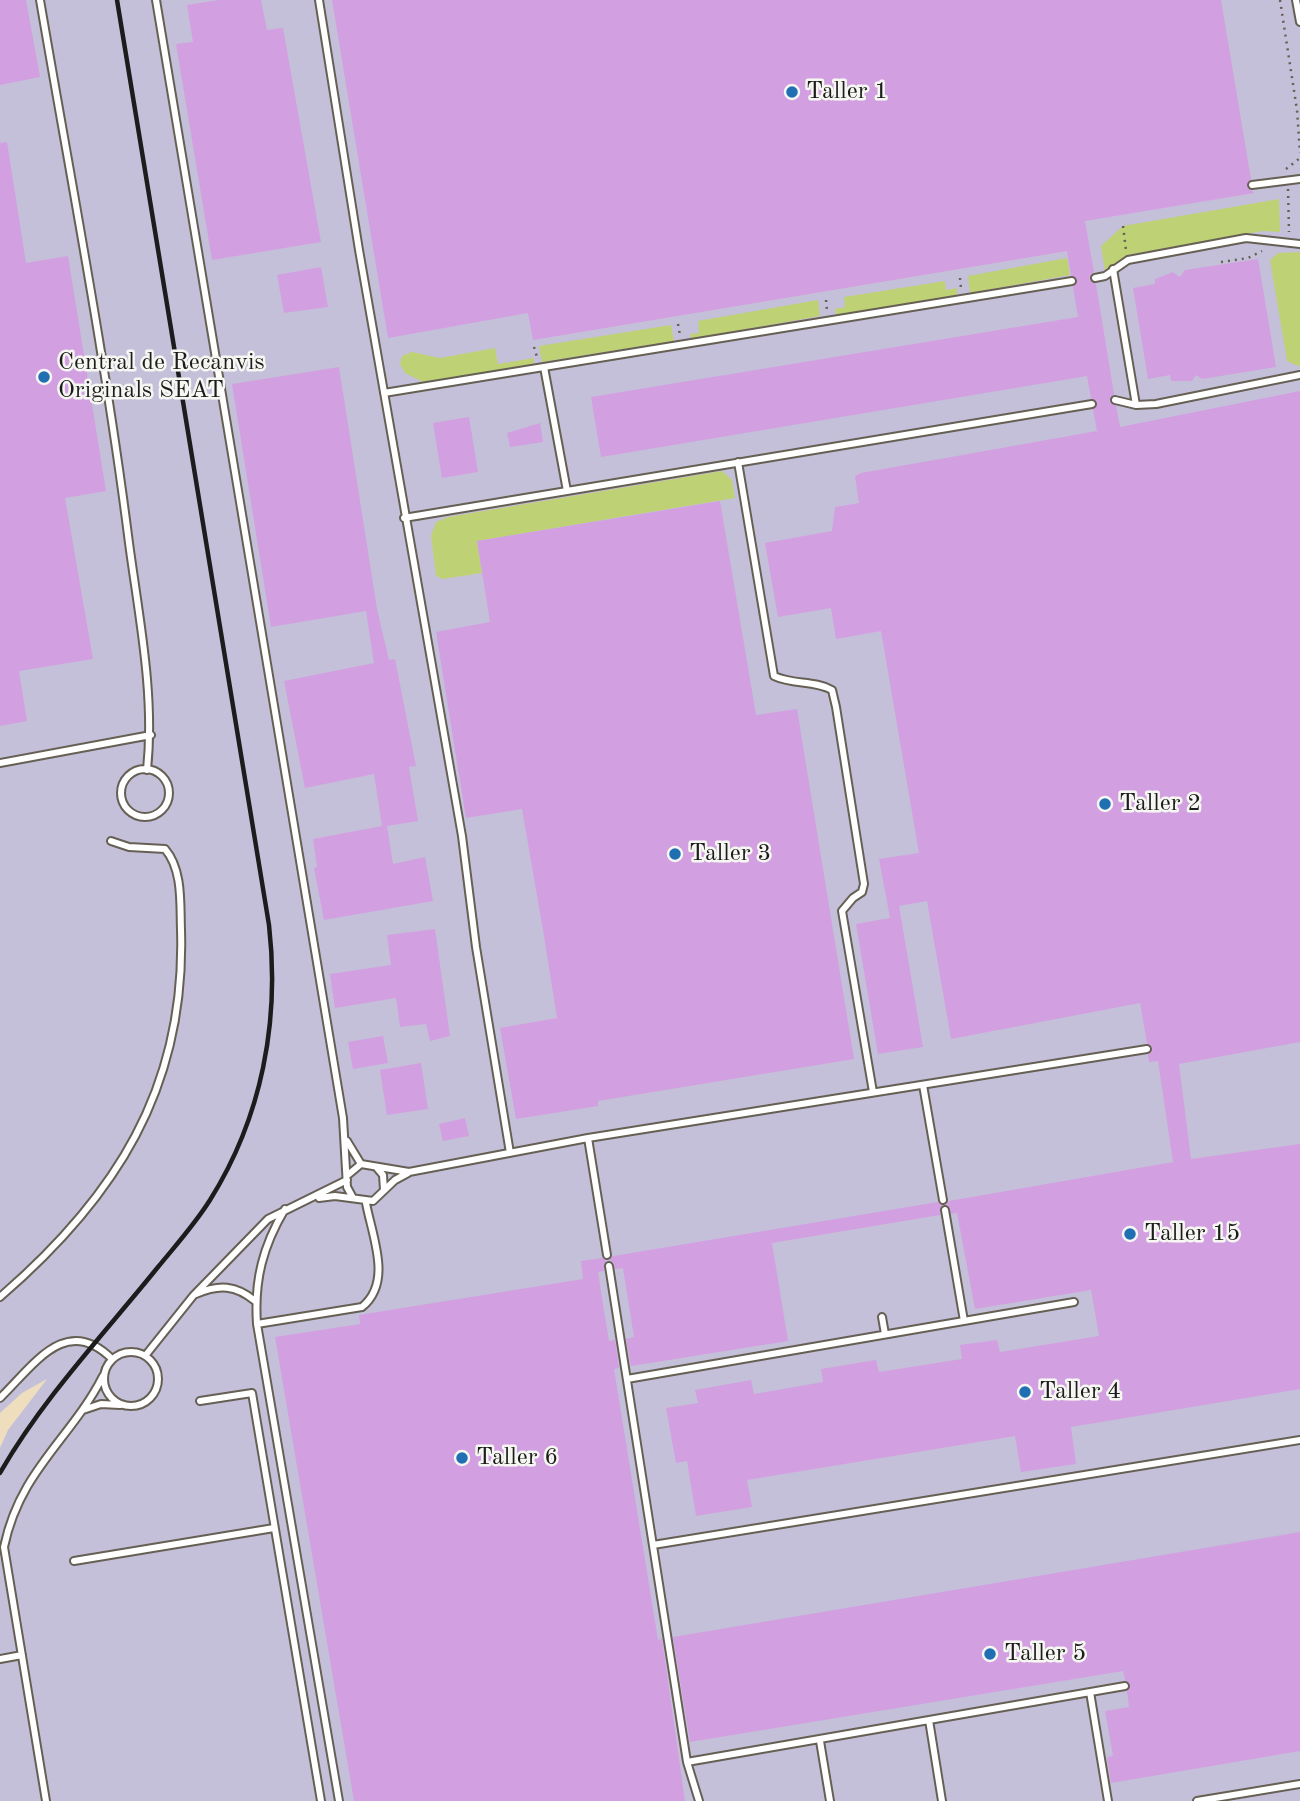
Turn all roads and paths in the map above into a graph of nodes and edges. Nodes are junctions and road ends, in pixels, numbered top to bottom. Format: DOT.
graph roads {
  1 [pos="40,0"];
  2 [pos="156,0"];
  3 [pos="319,0"];
  4 [pos="1280,0"];
  5 [pos="1296,0"];
  6 [pos="1300,22"];
  7 [pos="1300,146"];
  8 [pos="1300,156"];
  9 [pos="1300,178"];
  10 [pos="1287,180"];
  11 [pos="1252,184"];
  12 [pos="1123,226"];
  13 [pos="1280,242"];
  14 [pos="1300,244"];
  15 [pos="1127,255"];
  16 [pos="1221,262"];
  17 [pos="1113,269"];
  18 [pos="960,278"];
  19 [pos="1095,278"];
  20 [pos="1072,281"];
  21 [pos="962,295"];
  22 [pos="826,300"];
  23 [pos="828,316"];
  24 [pos="678,324"];
  25 [pos="680,341"];
  26 [pos="534,347"];
  27 [pos="541,365"];
  28 [pos="1300,375"];
  29 [pos="384,393"];
  30 [pos="1115,400"];
  31 [pos="1092,404"];
  32 [pos="1136,405"];
  33 [pos="738,462"];
  34 [pos="566,491"];
  35 [pos="404,517"];
  36 [pos="151,735"];
  37 [pos="0,763"];
  38 [pos="147,769"];
  39 [pos="111,841"];
  40 [pos="1147,1049"];
  41 [pos="923,1085"];
  42 [pos="873,1093"];
  43 [pos="588,1138"];
  44 [pos="346,1140"];
  45 [pos="510,1153"];
  46 [pos="361,1164"];
  47 [pos="377,1168"];
  48 [pos="410,1172"];
  49 [pos="348,1177"];
  50 [pos="384,1190"];
  51 [pos="313,1198"];
  52 [pos="353,1198"];
  53 [pos="943,1200"];
  54 [pos="366,1202"];
  55 [pos="285,1209"];
  56 [pos="945,1210"];
  57 [pos="607,1255"];
  58 [pos="609,1266"];
  59 [pos="193,1296"];
  60 [pos="0,1297"];
  61 [pos="256,1301"];
  62 [pos="1074,1303"];
  63 [pos="882,1317"];
  64 [pos="964,1321"];
  65 [pos="257,1324"];
  66 [pos="885,1334"];
  67 [pos="145,1356"];
  68 [pos="112,1359"];
  69 [pos="103,1376"];
  70 [pos="627,1379"];
  71 [pos="0,1398"];
  72 [pos="200,1401"];
  73 [pos="120,1405"];
  74 [pos="81,1410"];
  75 [pos="1300,1440"];
  76 [pos="274,1528"];
  77 [pos="653,1545"];
  78 [pos="74,1561"];
  79 [pos="22,1655"];
  80 [pos="0,1659"];
  81 [pos="1125,1686"];
  82 [pos="1090,1692"];
  83 [pos="929,1720"];
  84 [pos="820,1741"];
  85 [pos="687,1762"];
  86 [pos="1300,1784"];
  87 [pos="46,1801"];
  88 [pos="321,1801"];
  89 [pos="339,1801"];
  90 [pos="699,1801"];
  91 [pos="830,1801"];
  92 [pos="942,1801"];
  93 [pos="1108,1801"];
  94 [pos="1197,1801"];
  1 -- 36 [label="lane"];
  2 -- 44 [label="lane"];
  3 -- 29 [label="lane"];
  4 -- 7 [label="path"];
  5 -- 6 [label="lane"];
  7 -- 8 [label="path"];
  8 -- 10 [label="path"];
  9 -- 10 [label="lane"];
  10 -- 11 [label="lane"];
  10 -- 13 [label="path"];
  12 -- 15 [label="path"];
  13 -- 14 [label="lane"];
  13 -- 16 [label="path"];
  13 -- 17 [label="lane"];
  17 -- 19 [label="lane"];
  17 -- 32 [label="lane"];
  18 -- 21 [label="path"];
  20 -- 27 [label="lane"];
  22 -- 23 [label="path"];
  24 -- 25 [label="path"];
  26 -- 27 [label="path"];
  27 -- 29 [label="lane"];
  27 -- 34 [label="lane"];
  28 -- 32 [label="lane"];
  29 -- 35 [label="lane"];
  30 -- 32 [label="lane"];
  31 -- 33 [label="lane"];
  33 -- 34 [label="lane"];
  33 -- 42 [label="lane"];
  34 -- 35 [label="lane"];
  35 -- 45 [label="lane"];
  36 -- 37 [label="lane"];
  36 -- 38 [label="lane"];
  38 -- 38 [label="lane"];
  39 -- 60 [label="lane"];
  40 -- 41 [label="lane"];
  41 -- 42 [label="lane"];
  41 -- 53 [label="lane"];
  42 -- 43 [label="lane"];
  43 -- 45 [label="lane"];
  43 -- 57 [label="lane"];
  44 -- 46 [label="lane"];
  44 -- 49 [label="lane"];
  45 -- 48 [label="lane"];
  46 -- 47 [label="lane"];
  46 -- 49 [label="lane"];
  47 -- 48 [label="lane"];
  47 -- 50 [label="lane"];
  48 -- 50 [label="lane"];
  49 -- 51 [label="lane"];
  49 -- 52 [label="lane"];
  50 -- 54 [label="lane"];
  51 -- 52 [label="lane"];
  51 -- 55 [label="lane"];
  52 -- 54 [label="lane"];
  54 -- 65 [label="lane"];
  55 -- 59 [label="lane"];
  55 -- 61 [label="lane"];
  56 -- 64 [label="lane"];
  58 -- 70 [label="lane"];
  59 -- 61 [label="lane"];
  59 -- 67 [label="lane"];
  61 -- 65 [label="lane"];
  62 -- 64 [label="lane"];
  63 -- 66 [label="lane"];
  64 -- 66 [label="lane"];
  65 -- 89 [label="lane"];
  66 -- 70 [label="lane"];
  67 -- 68 [label="lane"];
  67 -- 73 [label="lane"];
  68 -- 69 [label="lane"];
  68 -- 71 [label="lane"];
  69 -- 73 [label="lane"];
  69 -- 74 [label="lane"];
  70 -- 77 [label="lane"];
  72 -- 76 [label="lane"];
  73 -- 74 [label="lane"];
  74 -- 79 [label="lane"];
  75 -- 77 [label="lane"];
  76 -- 78 [label="lane"];
  76 -- 88 [label="lane"];
  77 -- 85 [label="lane"];
  79 -- 80 [label="lane"];
  79 -- 87 [label="lane"];
  81 -- 82 [label="lane"];
  82 -- 83 [label="lane"];
  82 -- 93 [label="lane"];
  83 -- 84 [label="lane"];
  83 -- 92 [label="lane"];
  84 -- 85 [label="lane"];
  84 -- 91 [label="lane"];
  85 -- 90 [label="lane"];
  86 -- 94 [label="lane"];
}
